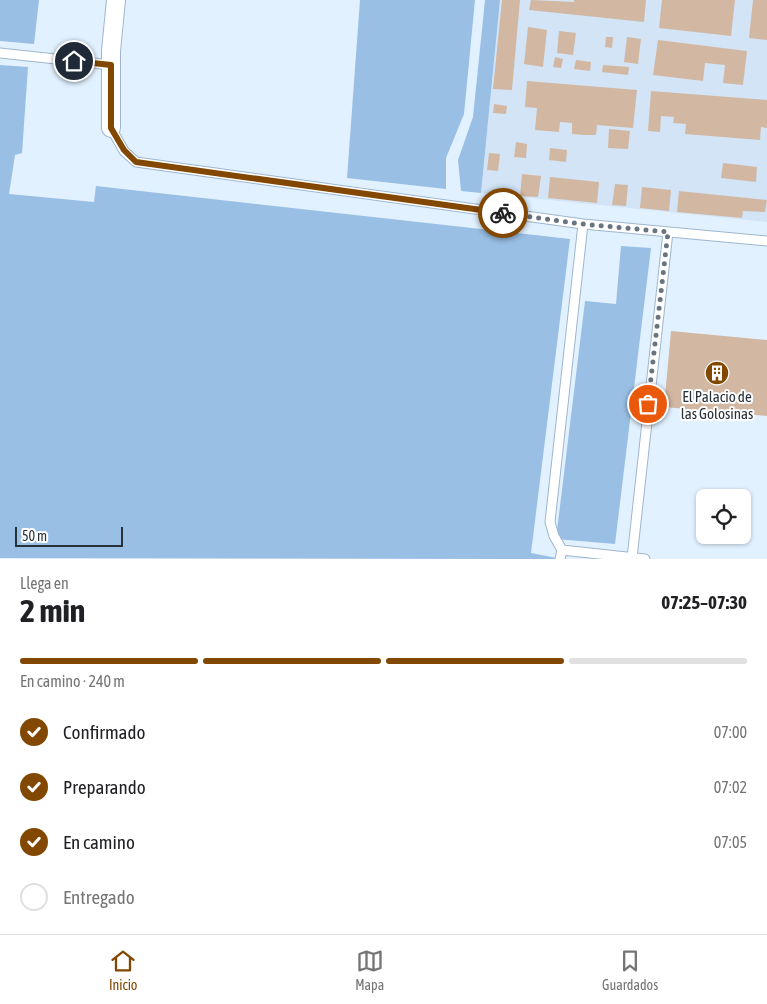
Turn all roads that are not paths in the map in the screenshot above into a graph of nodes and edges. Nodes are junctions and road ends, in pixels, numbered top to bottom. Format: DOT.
graph roads {
  1 [pos="116,0"];
  2 [pos="0,53"];
  3 [pos="111,65"];
  4 [pos="111,128"];
  5 [pos="582,224"];
  6 [pos="668,232"];
  7 [pos="767,241"];
  8 [pos="561,555"];
  9 [pos="632,558"];
  10 [pos="645,559"];
  1 -- 3 [label="street"];
  2 -- 3 [label="lane"];
  3 -- 4 [label="street"];
  4 -- 5 [label="lane"];
  5 -- 6 [label="lane"];
  5 -- 8 [label="lane"];
  6 -- 7 [label="lane"];
  6 -- 9 [label="lane"];
  8 -- 9 [label="lane"];
  9 -- 10 [label="lane"];
}
